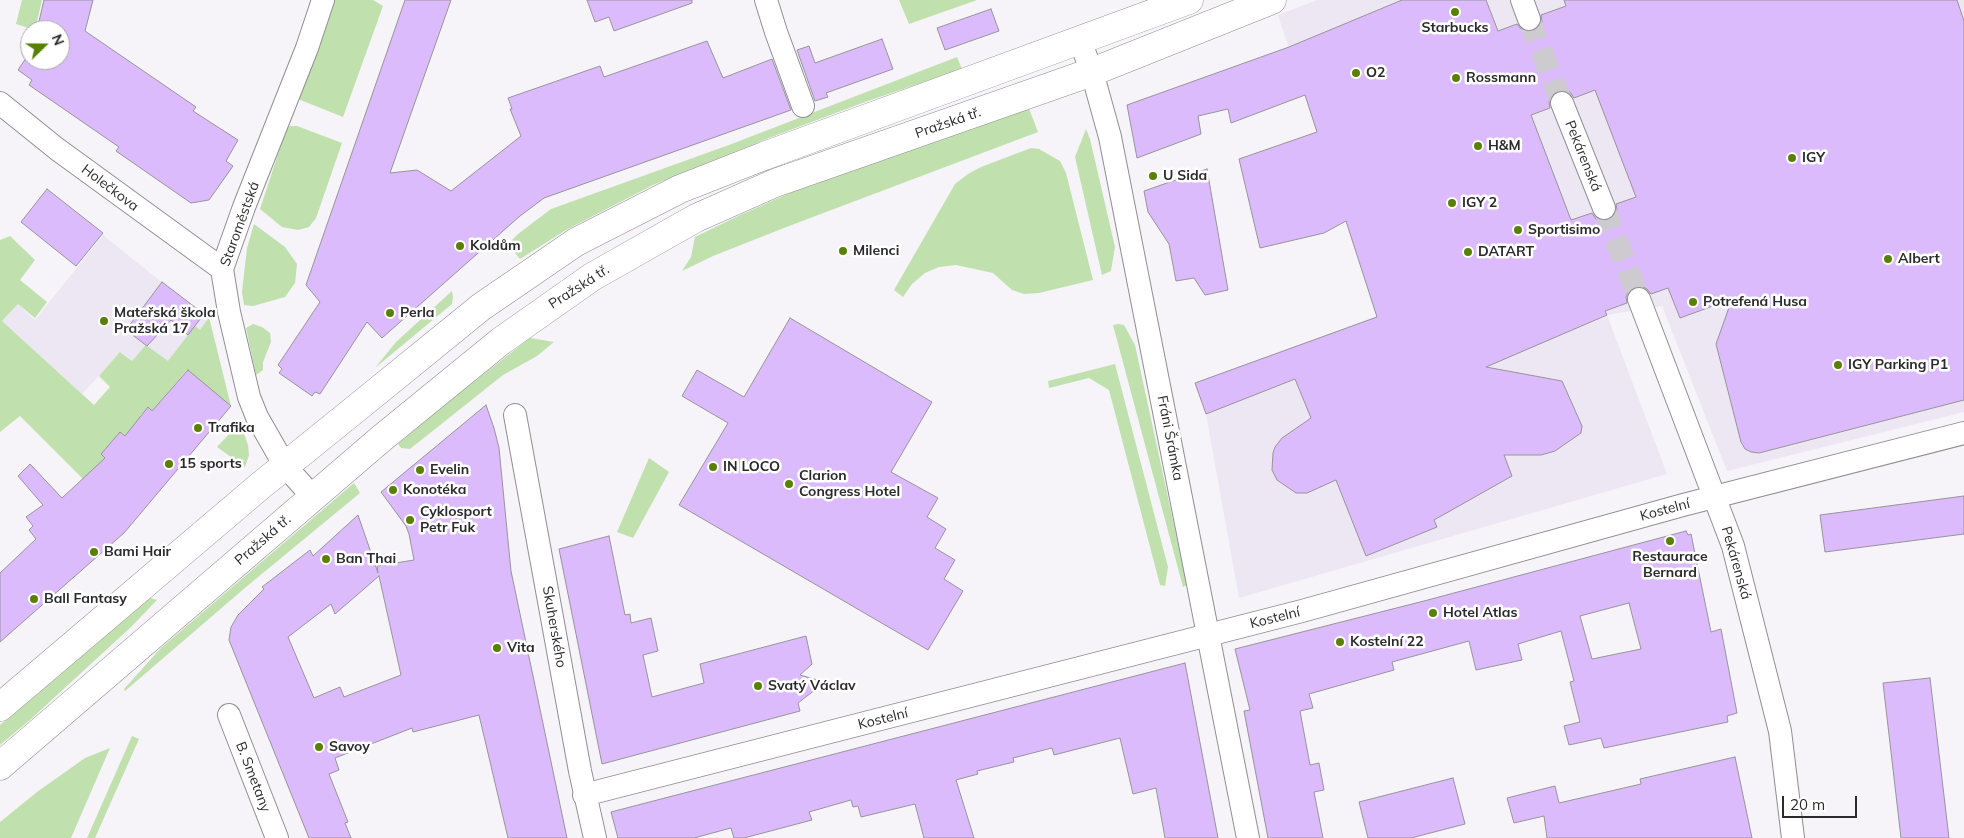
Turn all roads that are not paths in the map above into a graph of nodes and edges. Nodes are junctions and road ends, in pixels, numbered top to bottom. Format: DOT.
graph roads {
  1 [pos="323,0"];
  2 [pos="766,0"];
  3 [pos="1190,0"];
  4 [pos="1272,0"];
  5 [pos="1080,41"];
  6 [pos="1092,72"];
  7 [pos="0,103"];
  8 [pos="1562,103"];
  9 [pos="803,106"];
  10 [pos="1604,208"];
  11 [pos="222,270"];
  12 [pos="1639,299"];
  13 [pos="515,415"];
  14 [pos="1964,433"];
  15 [pos="285,466"];
  16 [pos="1715,496"];
  17 [pos="313,497"];
  18 [pos="1209,635"];
  19 [pos="0,707"];
  20 [pos="229,715"];
  21 [pos="0,766"];
  22 [pos="584,795"];
  23 [pos="277,838"];
  24 [pos="595,838"];
  25 [pos="1248,838"];
  26 [pos="1793,838"];
  1 -- 11 [label="street, Staroměstská"];
  2 -- 9 [label="street"];
  3 -- 5 [label="street"];
  4 -- 6 [label="street, Pražská tř."];
  5 -- 6 [label="street, Fráni Šrámka"];
  5 -- 15 [label="street"];
  6 -- 17 [label="street, Pražská tř."];
  6 -- 18 [label="street, Fráni Šrámka"];
  7 -- 11 [label="street, Holečkova"];
  8 -- 10 [label="street, Pekárenská"];
  11 -- 15 [label="street, Staroměstská"];
  12 -- 16 [label="street, Pekárenská"];
  13 -- 22 [label="street, Skuherského"];
  14 -- 16 [label="street, Kostelní"];
  15 -- 17 [label="street, Staroměstská"];
  15 -- 19 [label="street"];
  16 -- 18 [label="street, Kostelní"];
  16 -- 26 [label="street, Pekárenská"];
  17 -- 21 [label="street, Pražská tř."];
  18 -- 22 [label="street, Kostelní"];
  18 -- 25 [label="street, Fráni Šrámka"];
  20 -- 23 [label="street, B. Smetany"];
  22 -- 24 [label="street, Skuherského"];
}
